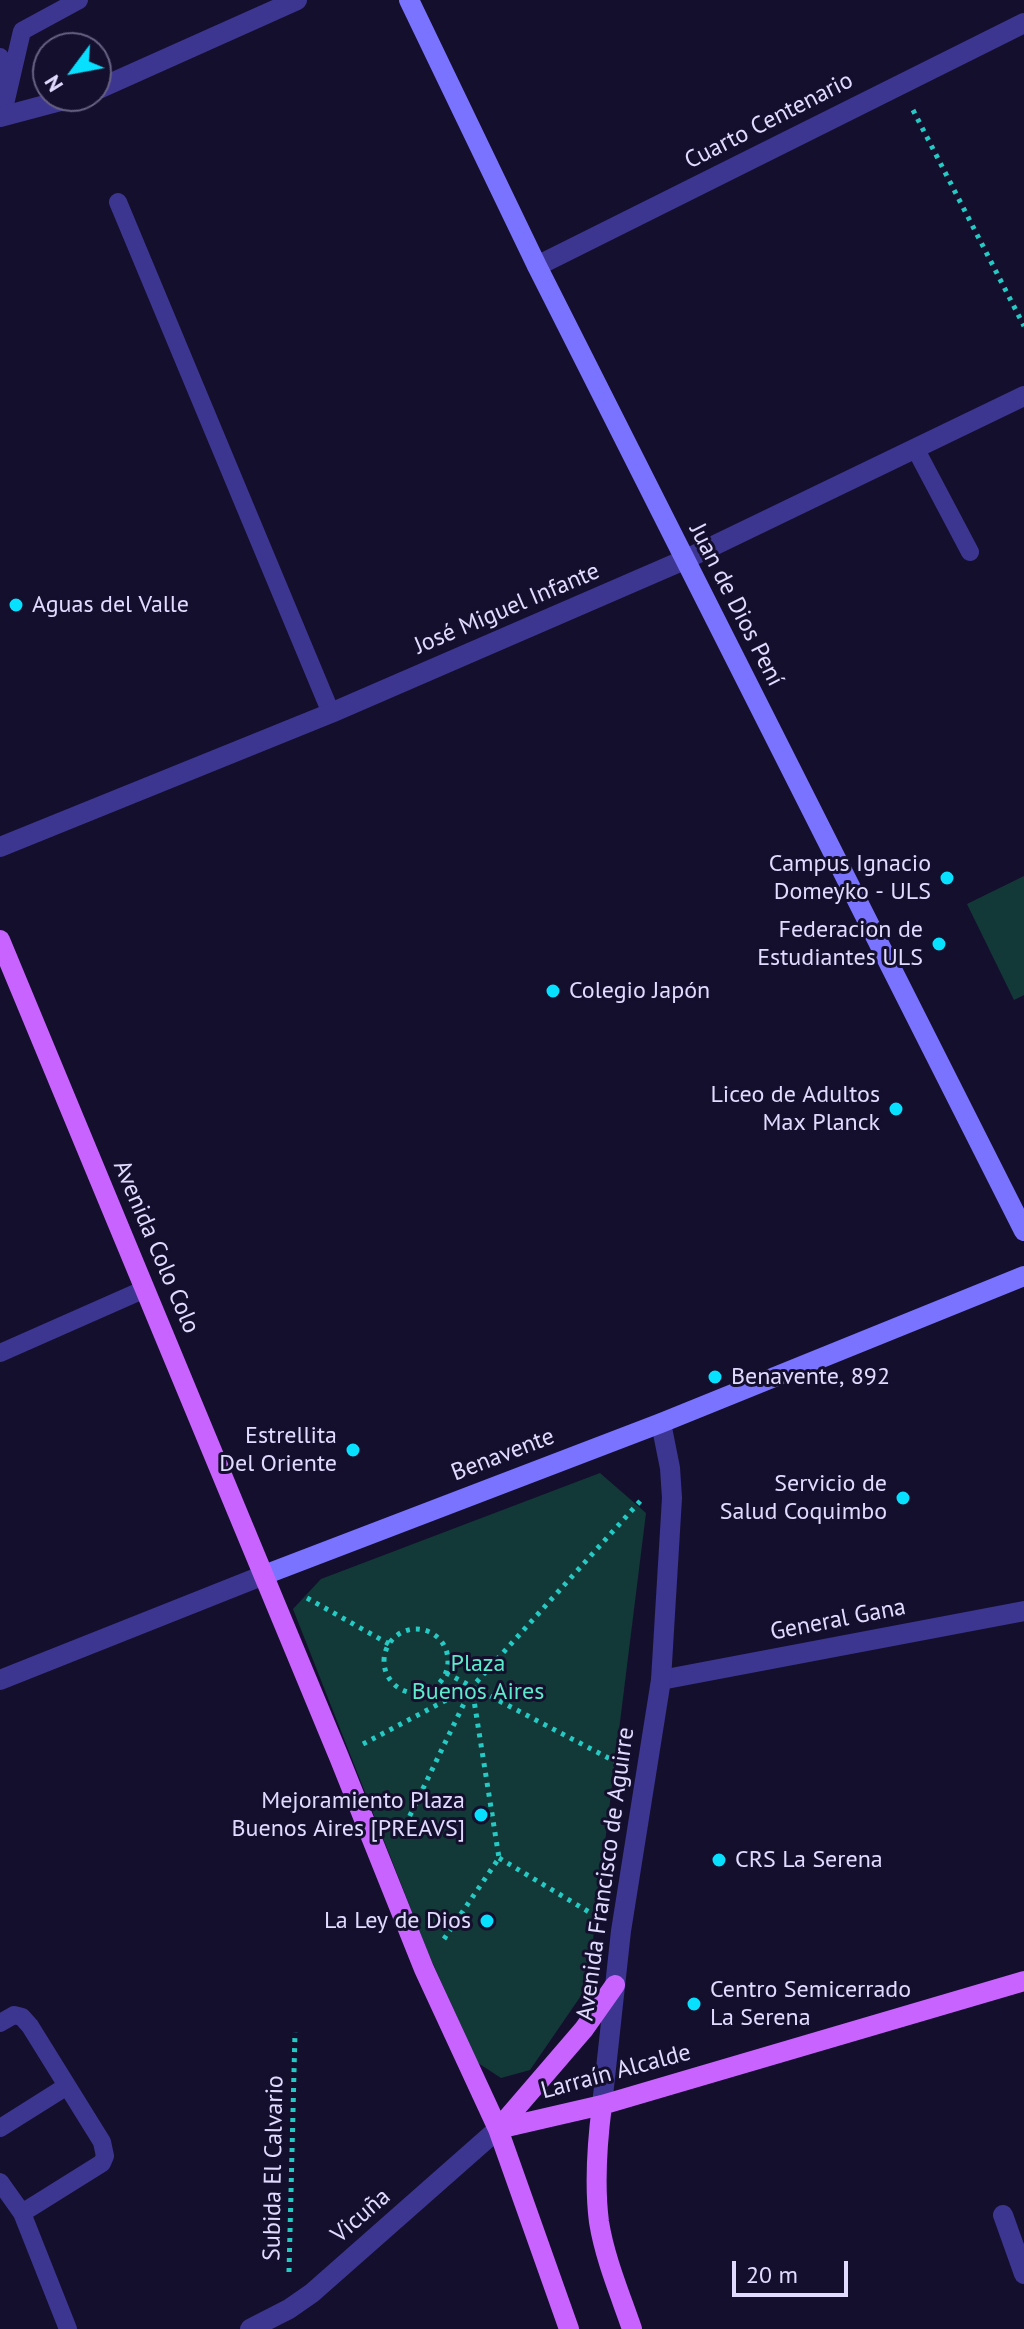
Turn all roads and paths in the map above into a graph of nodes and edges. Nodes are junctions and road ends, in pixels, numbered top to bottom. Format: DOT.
graph roads {
  1 [pos="79,0"];
  2 [pos="297,0"];
  3 [pos="409,0"];
  4 [pos="1024,23"];
  5 [pos="0,57"];
  6 [pos="112,83"];
  7 [pos="900,85"];
  8 [pos="32,109"];
  9 [pos="1,117"];
  10 [pos="118,202"];
  11 [pos="537,266"];
  12 [pos="1024,326"];
  13 [pos="1024,396"];
  14 [pos="915,448"];
  15 [pos="970,552"];
  16 [pos="684,560"];
  17 [pos="331,713"];
  18 [pos="0,847"];
  19 [pos="0,940"];
  20 [pos="1024,1231"];
  21 [pos="1024,1276"];
  22 [pos="145,1289"];
  23 [pos="0,1353"];
  24 [pos="661,1423"];
  25 [pos="670,1468"];
  26 [pos="264,1575"];
  27 [pos="1024,1611"];
  28 [pos="389,1644"];
  29 [pos="446,1673"];
  30 [pos="0,1680"];
  31 [pos="661,1680"];
  32 [pos="472,1687"];
  33 [pos="339,1757"];
  34 [pos="644,1776"];
  35 [pos="499,1858"];
  36 [pos="384,1869"];
  37 [pos="621,1931"];
  38 [pos="424,1969"];
  39 [pos="1024,1981"];
  40 [pos="615,1985"];
  41 [pos="0,2023"];
  42 [pos="295,2032"];
  43 [pos="67,2086"];
  44 [pos="602,2105"];
  45 [pos="0,2128"];
  46 [pos="498,2129"];
  47 [pos="0,2182"];
  48 [pos="22,2213"];
  49 [pos="1003,2215"];
  50 [pos="1024,2274"];
  51 [pos="312,2293"];
  52 [pos="68,2329"];
  53 [pos="250,2329"];
  54 [pos="569,2329"];
  55 [pos="632,2329"];
  1 -- 9 [label="lane"];
  2 -- 6 [label="street"];
  3 -- 11 [label="main road, Juan de Dios Pení"];
  4 -- 7 [label="street, Cuarto Centenario"];
  5 -- 9 [label="lane"];
  7 -- 11 [label="street, Cuarto Centenario"];
  7 -- 12 [label="path"];
  8 -- 9 [label="street"];
  10 -- 17 [label="lane"];
  11 -- 16 [label="main road, Juan de Dios Pení"];
  13 -- 14 [label="street, José Miguel Infante"];
  14 -- 15 [label="lane"];
  14 -- 16 [label="street, José Miguel Infante"];
  16 -- 17 [label="street, José Miguel Infante"];
  16 -- 20 [label="main road, Juan de Dios Pení"];
  17 -- 18 [label="street, José Miguel Infante"];
  19 -- 22 [label="main road, Avenida Colo Colo"];
  21 -- 24 [label="main road, Benavente"];
  22 -- 23 [label="lane"];
  22 -- 26 [label="main road, Avenida Colo Colo"];
  24 -- 25 [label="street, Avenida Francisco de Aguirre"];
  24 -- 26 [label="main road, Benavente"];
  25 -- 31 [label="street, Avenida Francisco de Aguirre"];
  25 -- 32 [label="path"];
  26 -- 28 [label="path"];
  26 -- 30 [label="street, Benavente"];
  26 -- 33 [label="main road"];
  27 -- 31 [label="street, General Gana"];
  28 -- 29 [label="path"];
  28 -- 29 [label="path"];
  29 -- 32 [label="path"];
  31 -- 34 [label="street, Avenida Francisco de Aguirre"];
  32 -- 33 [label="path"];
  32 -- 34 [label="path"];
  32 -- 35 [label="path"];
  32 -- 36 [label="path"];
  33 -- 36 [label="main road"];
  34 -- 37 [label="street, Avenida Francisco de Aguirre"];
  35 -- 37 [label="path"];
  35 -- 38 [label="path"];
  36 -- 38 [label="main road"];
  37 -- 40 [label="street, Avenida Francisco de Aguirre"];
  38 -- 46 [label="main road"];
  39 -- 44 [label="main road, Larraín Alcalde"];
  40 -- 44 [label="street, Avenida Francisco de Aguirre"];
  40 -- 46 [label="main road"];
  41 -- 43 [label="lane"];
  42 -- 51 [label="path, Subida El Calvario"];
  43 -- 45 [label="lane"];
  43 -- 48 [label="lane"];
  44 -- 46 [label="main road, Larraín Alcalde"];
  44 -- 55 [label="main road, Avenida Francisco de Aguirre"];
  46 -- 51 [label="street, Vicuña"];
  46 -- 54 [label="main road"];
  47 -- 48 [label="lane"];
  48 -- 52 [label="lane"];
  49 -- 50 [label="street"];
  51 -- 53 [label="street, Vicuña"];
}
